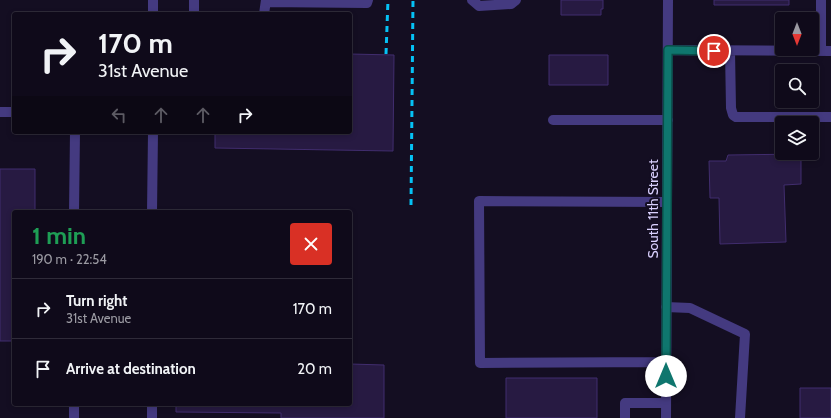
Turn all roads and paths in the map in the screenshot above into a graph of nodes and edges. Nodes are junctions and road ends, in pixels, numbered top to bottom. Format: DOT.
graph roads {
  1 [pos="153,0"];
  2 [pos="194,0"];
  3 [pos="368,0"];
  4 [pos="472,0"];
  5 [pos="516,0"];
  6 [pos="668,0"];
  7 [pos="821,0"];
  8 [pos="266,1"];
  9 [pos="153,12"];
  10 [pos="194,12"];
  11 [pos="264,12"];
  12 [pos="668,50"];
  13 [pos="730,51"];
  14 [pos="826,51"];
  15 [pos="0,112"];
  16 [pos="12,112"];
  17 [pos="831,117"];
  18 [pos="553,120"];
  19 [pos="668,120"];
  20 [pos="75,134"];
  21 [pos="153,134"];
  22 [pos="667,202"];
  23 [pos="74,210"];
  24 [pos="152,210"];
  25 [pos="666,307"];
  26 [pos="666,362"];
  27 [pos="666,403"];
  28 [pos="74,406"];
  29 [pos="152,406"];
  30 [pos="74,418"];
  31 [pos="152,418"];
  32 [pos="625,418"];
  33 [pos="666,418"];
  34 [pos="740,418"];
  1 -- 9 [label="street"];
  2 -- 10 [label="street"];
  3 -- 8 [label="street"];
  4 -- 5 [label="street"];
  6 -- 12 [label="street, South 11th Street"];
  7 -- 14 [label="street"];
  8 -- 11 [label="street"];
  12 -- 13 [label="street"];
  12 -- 19 [label="street, South 11th Street"];
  13 -- 14 [label="street"];
  13 -- 17 [label="street"];
  15 -- 16 [label="street"];
  18 -- 19 [label="street"];
  19 -- 22 [label="street, South 11th Street"];
  20 -- 23 [label="street"];
  21 -- 24 [label="street"];
  22 -- 25 [label="street, South 11th Street"];
  22 -- 26 [label="street"];
  25 -- 26 [label="street, South 11th Street"];
  25 -- 34 [label="street"];
  26 -- 27 [label="street, South 11th Street"];
  27 -- 32 [label="street"];
  27 -- 33 [label="street, South 11th Street"];
  28 -- 30 [label="street"];
  29 -- 31 [label="street"];
}
